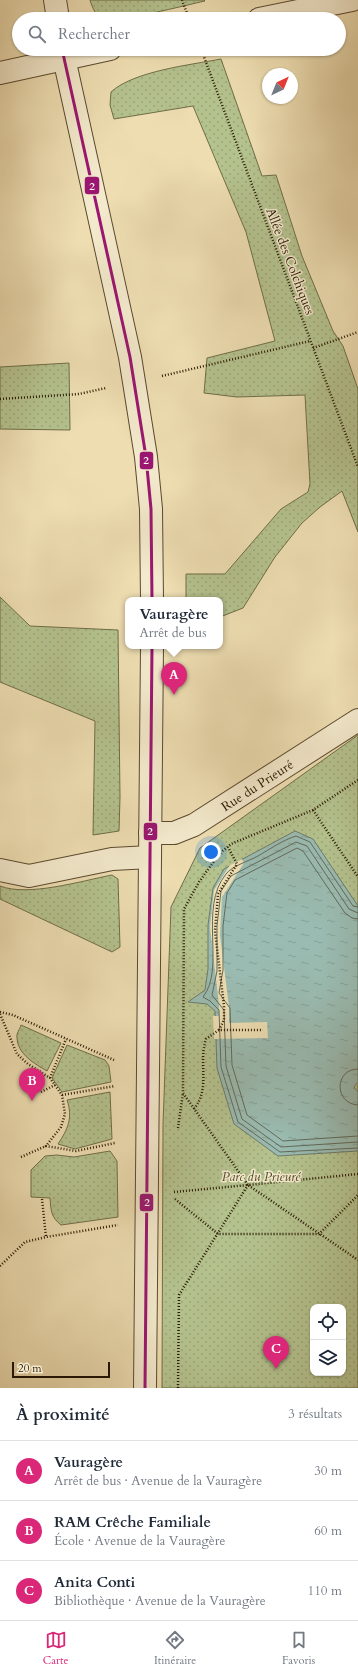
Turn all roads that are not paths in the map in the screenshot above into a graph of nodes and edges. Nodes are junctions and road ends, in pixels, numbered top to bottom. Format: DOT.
graph roads {
  1 [pos="55,0"];
  2 [pos="352,0"];
  3 [pos="57,12"];
  4 [pos="294,12"];
  5 [pos="55,56"];
  6 [pos="62,56"];
  7 [pos="0,73"];
  8 [pos="152,597"];
  9 [pos="152,649"];
  10 [pos="358,720"];
  11 [pos="150,833"];
  12 [pos="150,857"];
  13 [pos="0,870"];
  14 [pos="145,1388"];
  1 -- 3 [label="street"];
  2 -- 4 [label="street"];
  5 -- 7 [label="street"];
  6 -- 8 [label="street"];
  9 -- 11 [label="street"];
  10 -- 11 [label="street, Rue du Prieuré"];
  11 -- 12 [label="street"];
  12 -- 13 [label="street"];
  12 -- 14 [label="street"];
}
